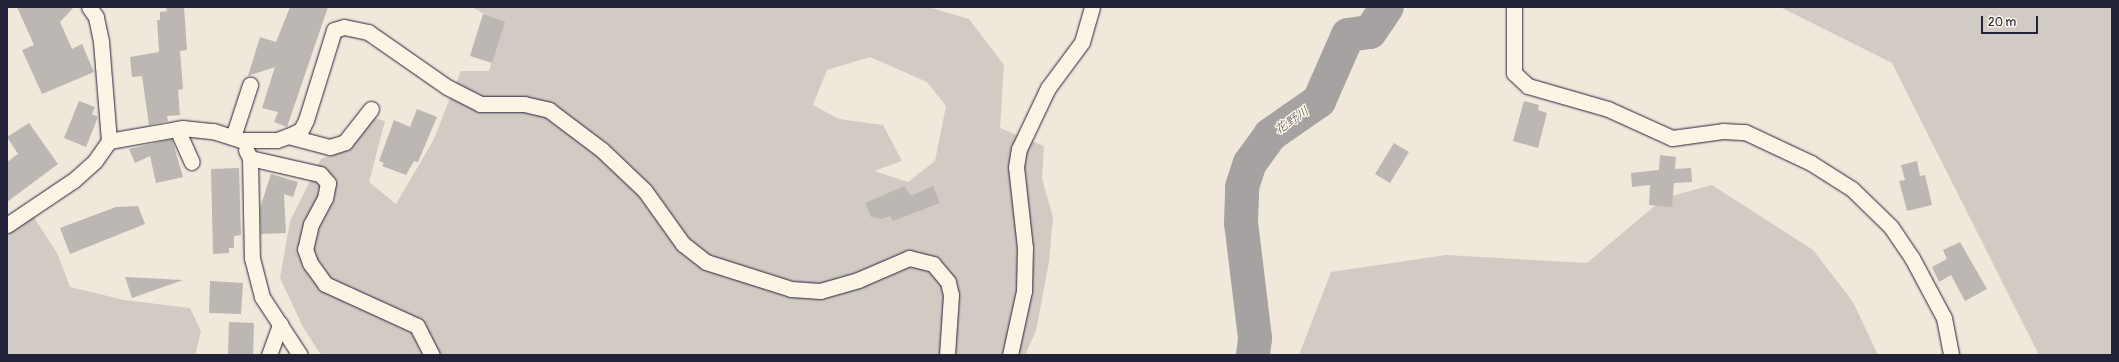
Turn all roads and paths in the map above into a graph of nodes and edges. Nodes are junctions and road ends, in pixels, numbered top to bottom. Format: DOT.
graph roads {
  1 [pos="90,7"];
  2 [pos="1092,7"];
  3 [pos="1514,7"];
  4 [pos="250,85"];
  5 [pos="371,109"];
  6 [pos="177,128"];
  7 [pos="288,136"];
  8 [pos="237,138"];
  9 [pos="109,141"];
  10 [pos="250,158"];
  11 [pos="192,162"];
  12 [pos="7,225"];
  13 [pos="280,324"];
  14 [pos="268,355"];
  15 [pos="300,355"];
  16 [pos="432,355"];
  17 [pos="947,355"];
  18 [pos="1010,355"];
  19 [pos="1952,355"];
  1 -- 9 [label="street"];
  2 -- 18 [label="street"];
  3 -- 19 [label="street"];
  4 -- 8 [label="street"];
  5 -- 7 [label="street"];
  6 -- 8 [label="street"];
  6 -- 9 [label="street"];
  6 -- 11 [label="street"];
  7 -- 8 [label="street"];
  7 -- 17 [label="street"];
  8 -- 10 [label="street"];
  9 -- 12 [label="street"];
  10 -- 13 [label="street"];
  10 -- 16 [label="street"];
  13 -- 14 [label="street"];
  13 -- 15 [label="street"];
}
